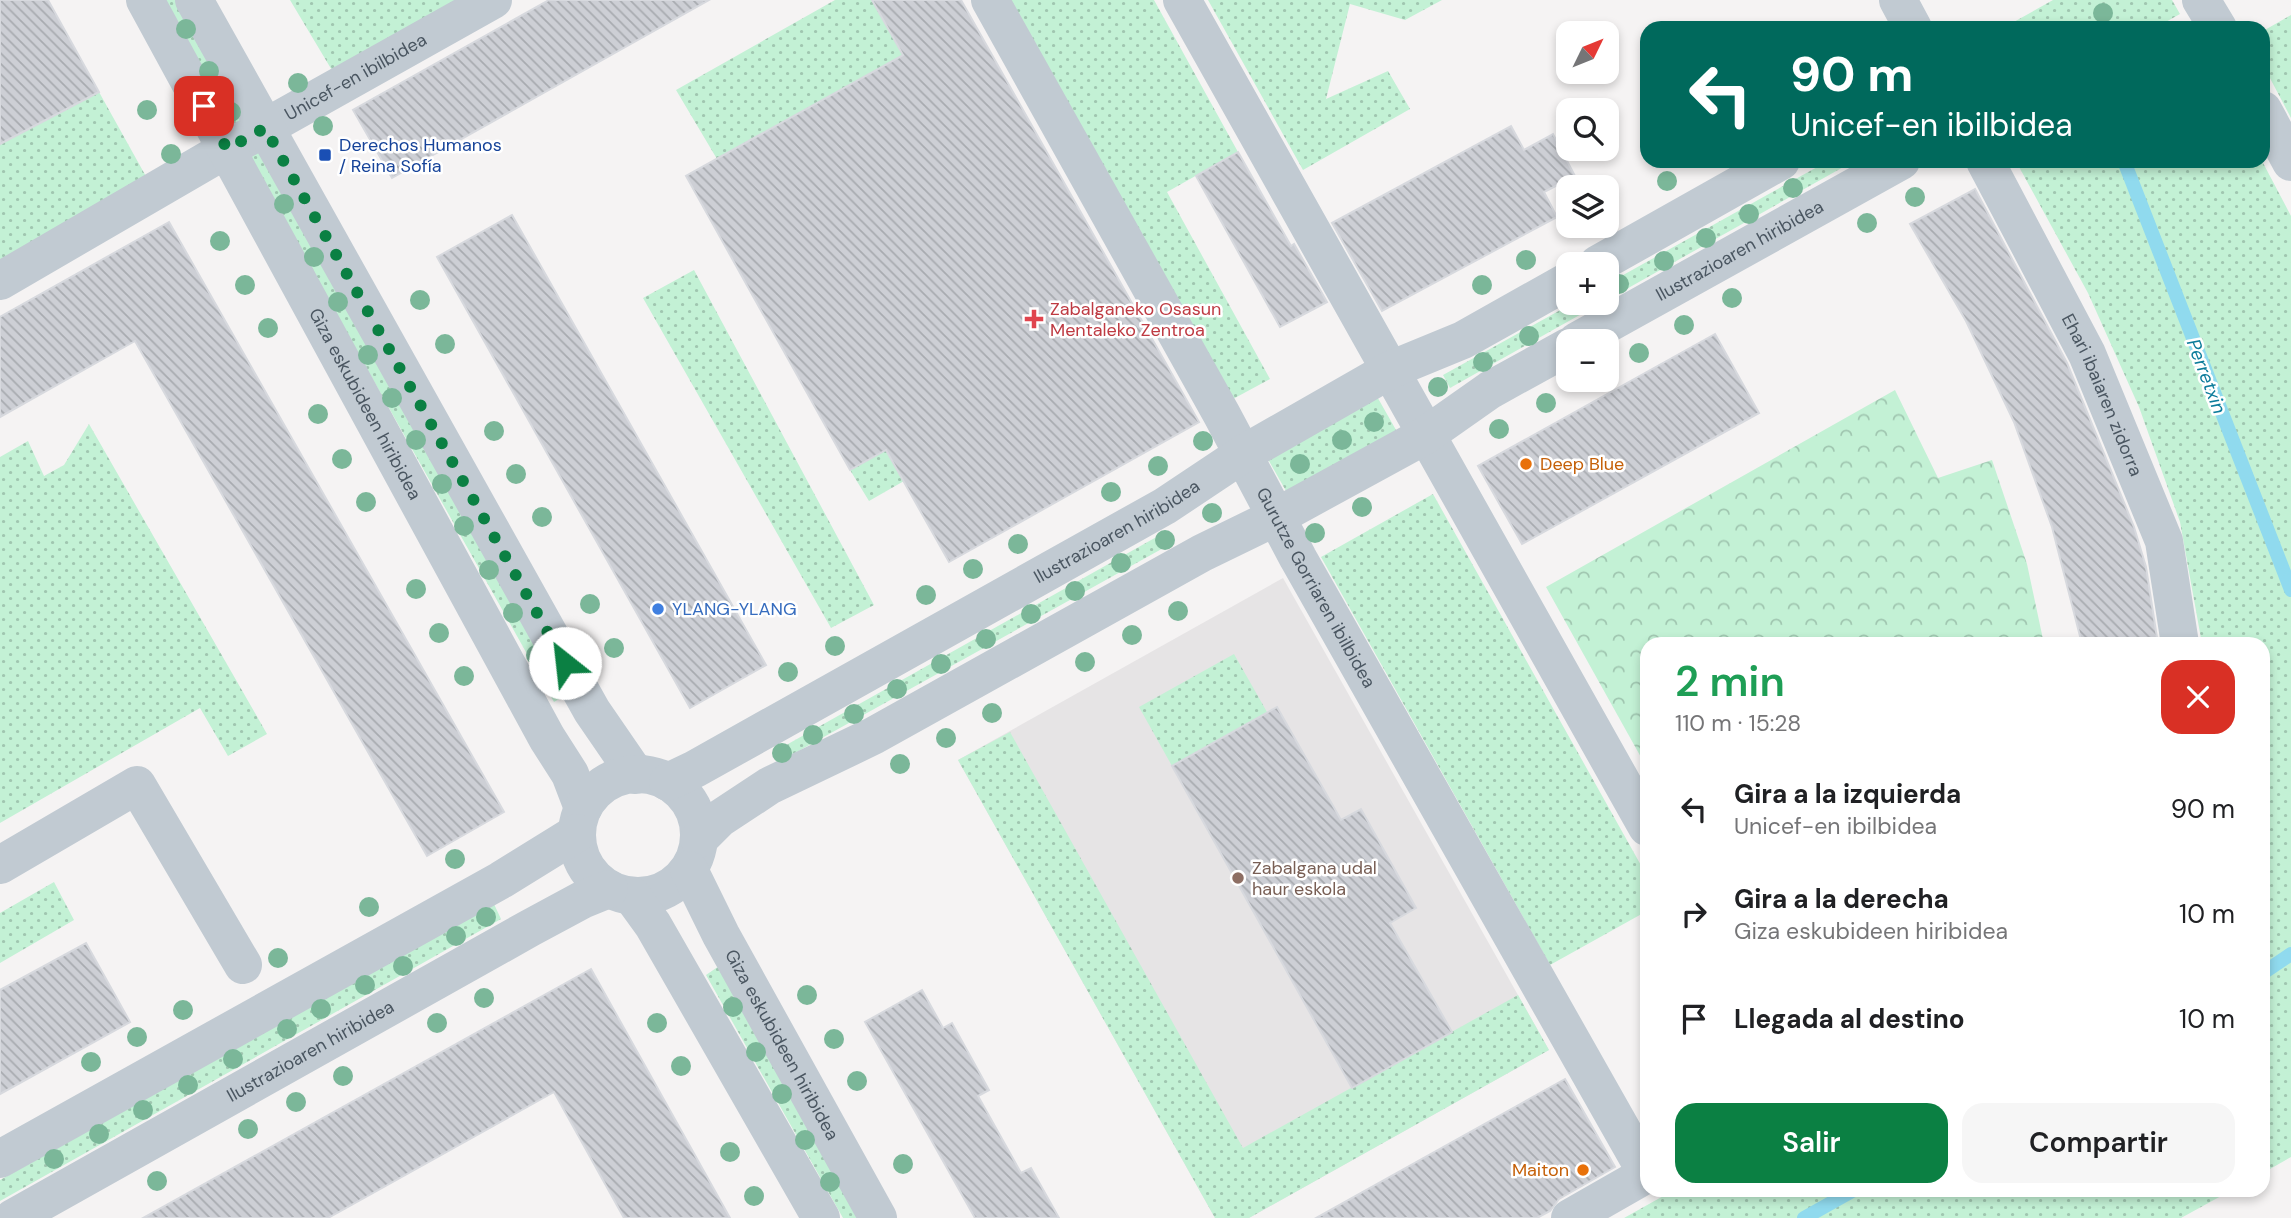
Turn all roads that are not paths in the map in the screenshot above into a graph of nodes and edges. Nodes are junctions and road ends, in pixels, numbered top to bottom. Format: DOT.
graph roads {
  1 [pos="145,0"];
  2 [pos="194,0"];
  3 [pos="493,0"];
  4 [pos="990,0"];
  5 [pos="1182,0"];
  6 [pos="1898,0"];
  7 [pos="2202,0"];
  8 [pos="1909,21"];
  9 [pos="2214,21"];
  10 [pos="2270,123"];
  11 [pos="265,128"];
  12 [pos="227,149"];
  13 [pos="2291,162"];
  14 [pos="1769,168"];
  15 [pos="1888,168"];
  16 [pos="1989,168"];
  17 [pos="1619,252"];
  18 [pos="0,281"];
  19 [pos="1556,288"];
  20 [pos="1599,329"];
  21 [pos="1556,353"];
  22 [pos="1390,370"];
  23 [pos="1426,435"];
  24 [pos="1243,454"];
  25 [pos="1276,517"];
  26 [pos="2179,637"];
  27 [pos="652,778"];
  28 [pos="1640,815"];
  29 [pos="580,821"];
  30 [pos="694,854"];
  31 [pos="0,865"];
  32 [pos="621,892"];
  33 [pos="243,965"];
  34 [pos="0,1159"];
  35 [pos="1640,1162"];
  36 [pos="1640,1178"];
  37 [pos="13,1218"];
  38 [pos="821,1218"];
  39 [pos="878,1218"];
  40 [pos="1570,1218"];
  1 -- 12 [label="street, Giza eskubideen hiribidea"];
  2 -- 11 [label="street"];
  3 -- 11 [label="street, Unicef-en ibilbidea"];
  4 -- 24 [label="street, Gurutze Gorriaren ibilbidea"];
  5 -- 22 [label="street"];
  6 -- 8 [label="street"];
  7 -- 9 [label="street"];
  10 -- 13 [label="street"];
  11 -- 12 [label="street, Unicef-en ibilbidea"];
  11 -- 27 [label="street"];
  12 -- 18 [label="street, Unicef-en ibilbidea"];
  12 -- 29 [label="street, Giza eskubideen hiribidea"];
  14 -- 17 [label="street"];
  15 -- 20 [label="street, Ilustrazioaren hiribidea"];
  16 -- 26 [label="street, Ehari ibaiaren zidorra"];
  19 -- 22 [label="street, Ilustrazioaren hiribidea"];
  21 -- 23 [label="street"];
  22 -- 23 [label="street"];
  22 -- 24 [label="street, Ilustrazioaren hiribidea"];
  23 -- 25 [label="street"];
  23 -- 28 [label="street"];
  24 -- 25 [label="street, Gurutze Gorriaren ibilbidea"];
  24 -- 27 [label="street, Ilustrazioaren hiribidea"];
  25 -- 30 [label="street"];
  25 -- 35 [label="street, Gurutze Gorriaren ibilbidea"];
  27 -- 29 [label="street"];
  27 -- 30 [label="street"];
  29 -- 32 [label="street"];
  29 -- 34 [label="street"];
  30 -- 32 [label="street"];
  30 -- 39 [label="street, Giza eskubideen hiribidea"];
  31 -- 33 [label="street"];
  32 -- 37 [label="street, Ilustrazioaren hiribidea"];
  32 -- 38 [label="street"];
  36 -- 40 [label="street"];
}
